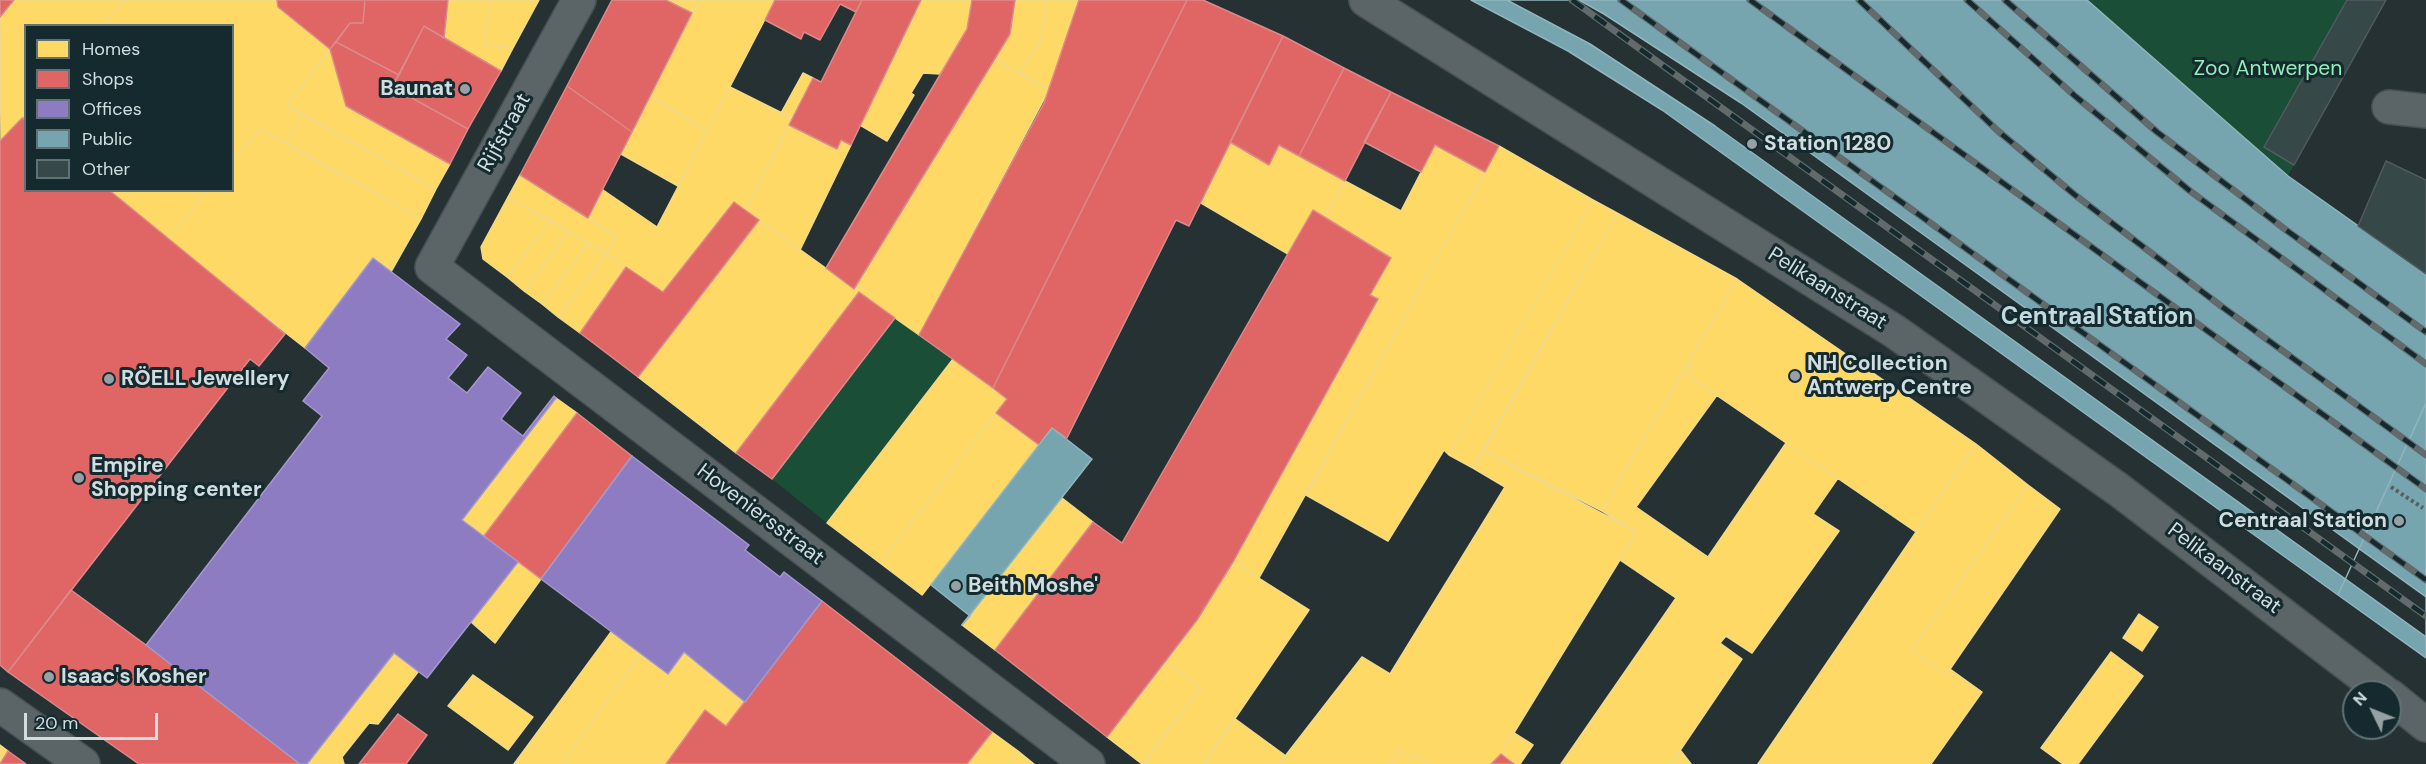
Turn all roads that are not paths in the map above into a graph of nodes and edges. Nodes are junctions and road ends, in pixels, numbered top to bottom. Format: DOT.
graph roads {
  1 [pos="579,0"];
  2 [pos="1366,0"];
  3 [pos="2389,106"];
  4 [pos="2426,111"];
  5 [pos="432,267"];
  6 [pos="2368,680"];
  7 [pos="0,705"];
  8 [pos="2402,706"];
  9 [pos="2426,725"];
  10 [pos="83,764"];
  11 [pos="1088,764"];
  1 -- 5 [label="street, Rijfstraat"];
  2 -- 6 [label="street, Pelikaanstraat"];
  3 -- 4 [label="street"];
  5 -- 11 [label="street, Hoveniersstraat"];
  7 -- 10 [label="street"];
  8 -- 9 [label="street"];
}
